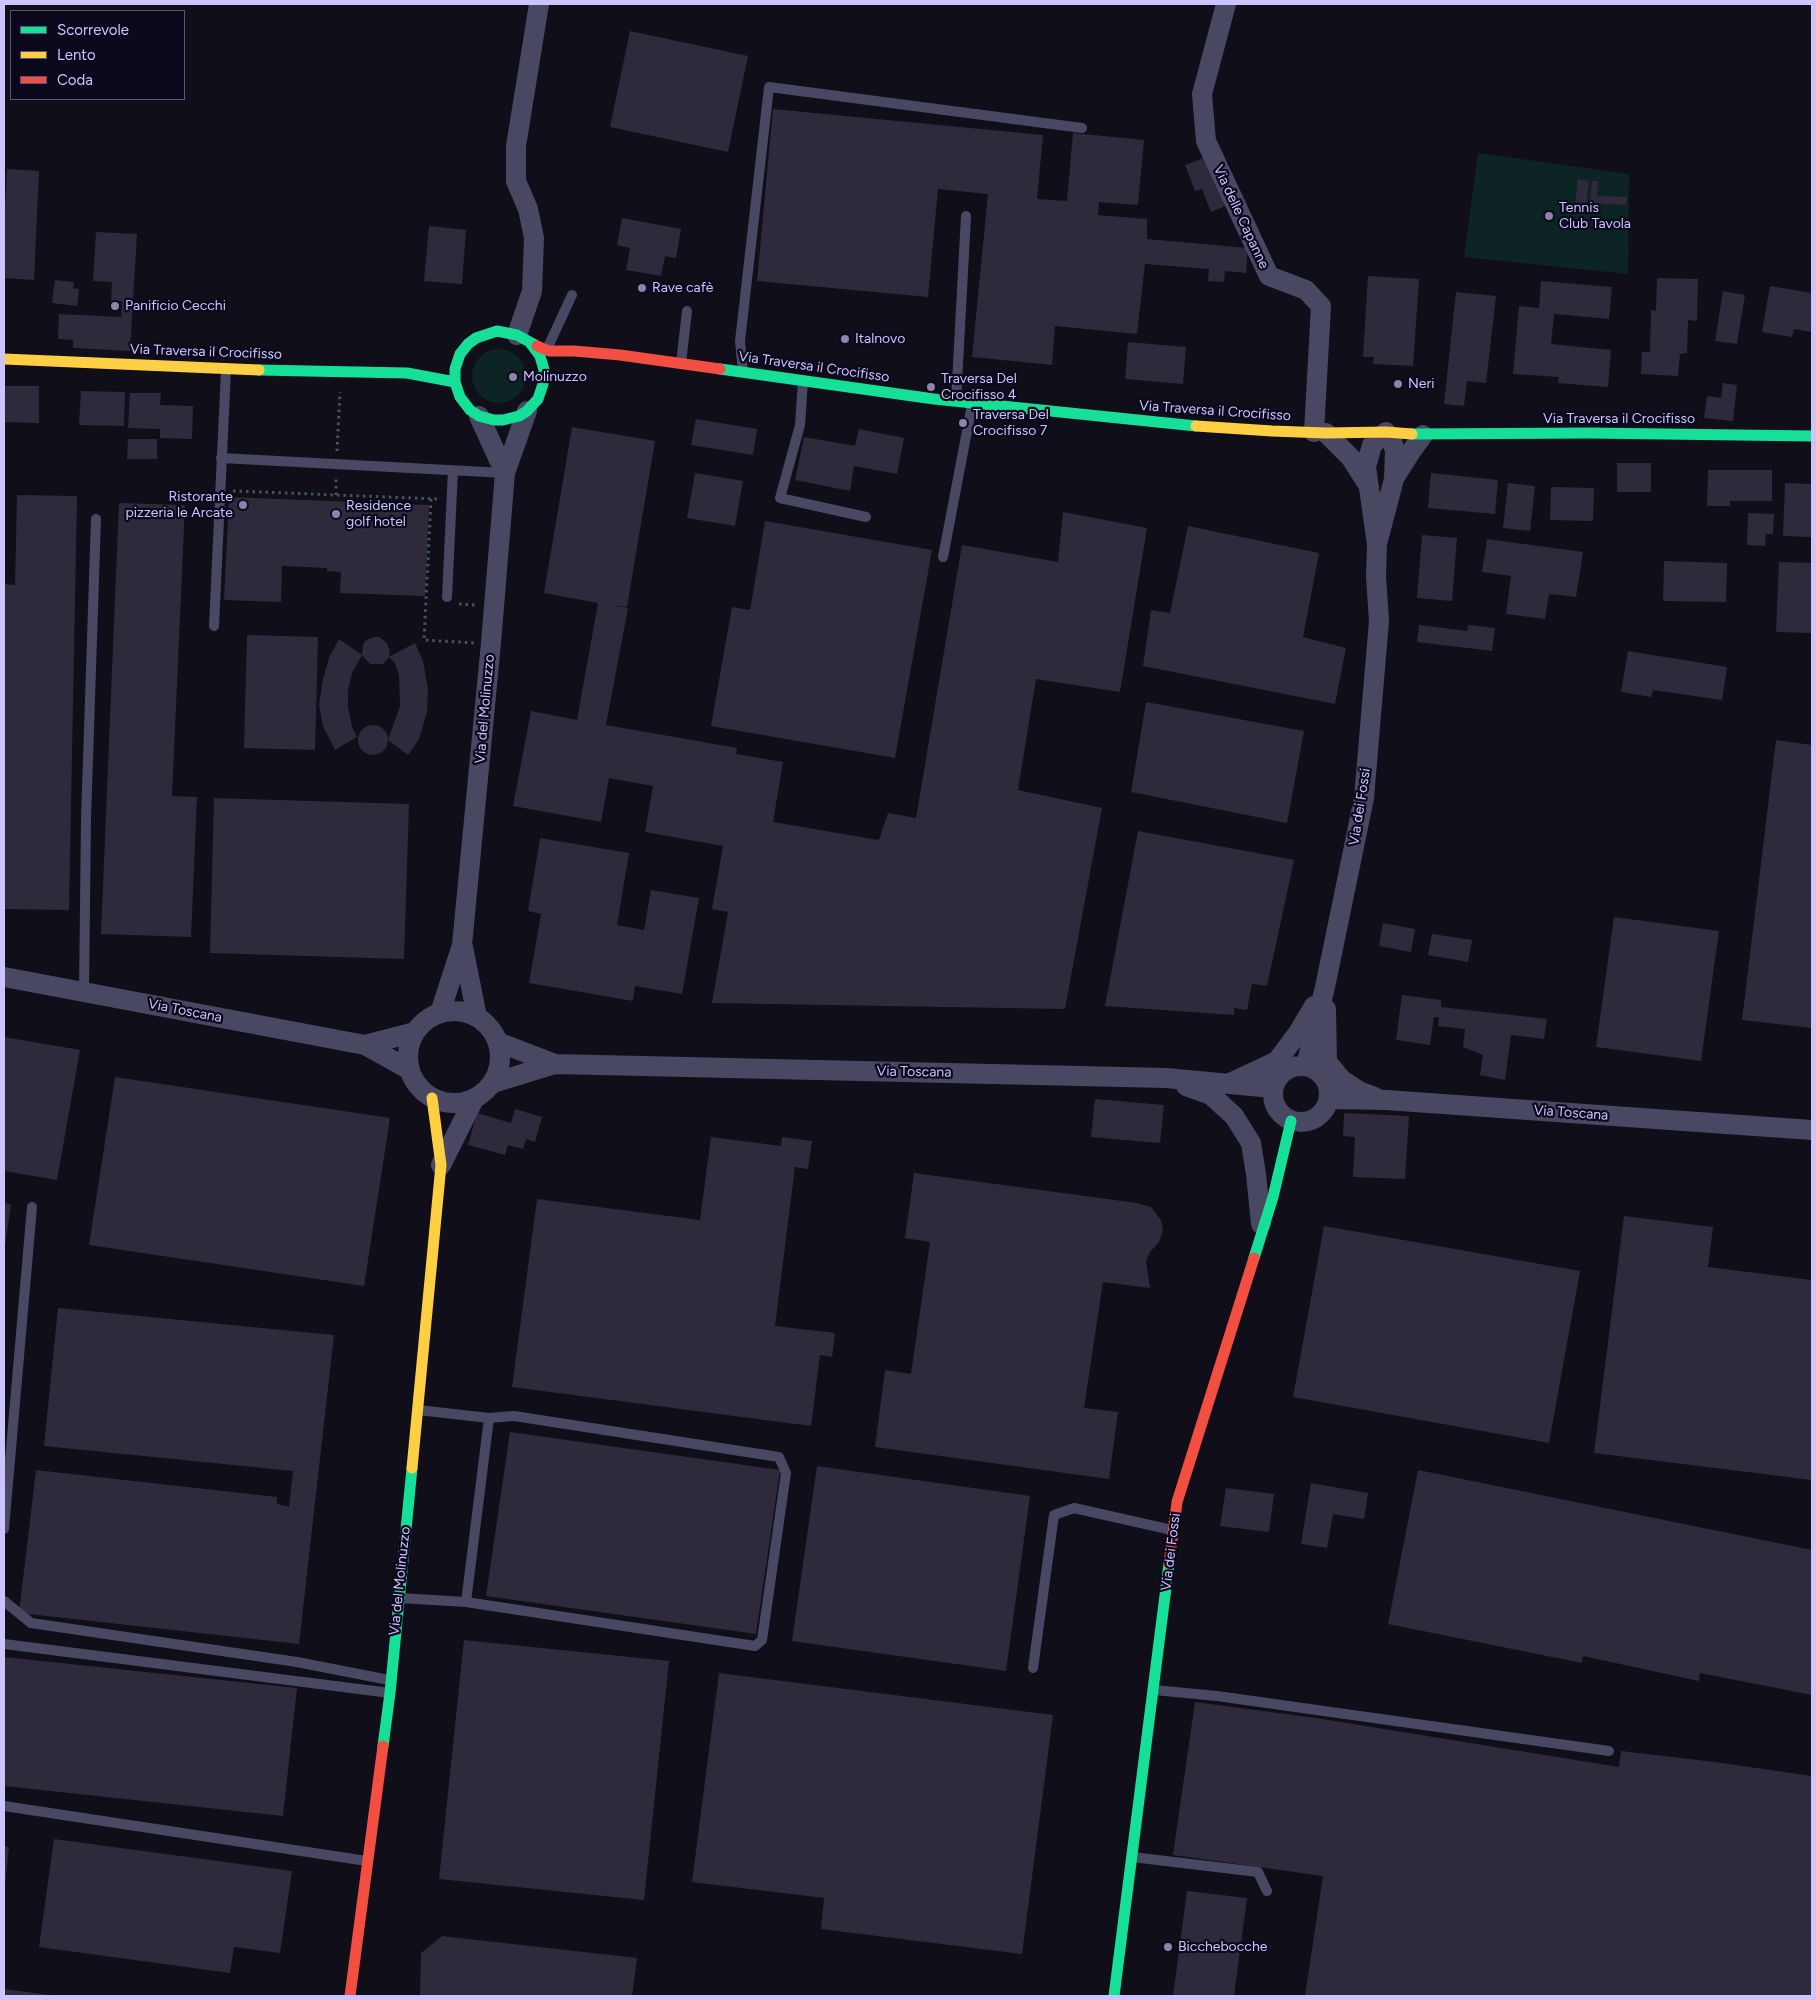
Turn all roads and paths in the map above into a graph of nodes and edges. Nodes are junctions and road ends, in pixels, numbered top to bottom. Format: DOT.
graph roads {
  1 [pos="539,4"];
  2 [pos="1226,4"];
  3 [pos="1082,128"];
  4 [pos="966,216"];
  5 [pos="572,295"];
  6 [pos="687,311"];
  7 [pos="524,340"];
  8 [pos="546,350"];
  9 [pos="460,354"];
  10 [pos="620,355"];
  11 [pos="4,359"];
  12 [pos="582,363"];
  13 [pos="680,364"];
  14 [pos="226,369"];
  15 [pos="341,372"];
  16 [pos="407,373"];
  17 [pos="743,373"];
  18 [pos="803,380"];
  19 [pos="455,382"];
  20 [pos="956,402"];
  21 [pos="972,404"];
  22 [pos="527,411"];
  23 [pos="479,416"];
  24 [pos="1386,432"];
  25 [pos="1320,433"];
  26 [pos="1423,435"];
  27 [pos="1812,436"];
  28 [pos="221,458"];
  29 [pos="337,464"];
  30 [pos="454,470"];
  31 [pos="505,473"];
  32 [pos="1394,478"];
  33 [pos="1368,484"];
  34 [pos="220,491"];
  35 [pos="336,495"];
  36 [pos="452,500"];
  37 [pos="866,517"];
  38 [pos="96,519"];
  39 [pos="1377,544"];
  40 [pos="943,556"];
  41 [pos="447,597"];
  42 [pos="214,626"];
  43 [pos="462,945"];
  44 [pos="4,978"];
  45 [pos="1325,987"];
  46 [pos="84,992"];
  47 [pos="440,1013"];
  48 [pos="477,1017"];
  49 [pos="416,1032"];
  50 [pos="498,1042"];
  51 [pos="365,1045"];
  52 [pos="555,1064"];
  53 [pos="1306,1066"];
  54 [pos="410,1070"];
  55 [pos="1166,1078"];
  56 [pos="493,1082"];
  57 [pos="1228,1083"];
  58 [pos="1273,1088"];
  59 [pos="432,1098"];
  60 [pos="474,1099"];
  61 [pos="1330,1099"];
  62 [pos="1386,1100"];
  63 [pos="1291,1121"];
  64 [pos="1812,1130"];
  65 [pos="441,1166"];
  66 [pos="32,1207"];
  67 [pos="1261,1232"];
  68 [pos="417,1410"];
  69 [pos="490,1418"];
  70 [pos="4,1529"];
  71 [pos="1173,1530"];
  72 [pos="398,1598"];
  73 [pos="4,1601"];
  74 [pos="466,1602"];
  75 [pos="4,1644"];
  76 [pos="1032,1668"];
  77 [pos="390,1680"];
  78 [pos="1153,1690"];
  79 [pos="390,1693"];
  80 [pos="1609,1751"];
  81 [pos="4,1806"];
  82 [pos="1132,1857"];
  83 [pos="366,1861"];
  84 [pos="1267,1891"];
  85 [pos="350,1996"];
  86 [pos="1114,1996"];
  1 -- 7 [label="street"];
  2 -- 25 [label="street, Via delle Capanne"];
  3 -- 17 [label="lane"];
  4 -- 20 [label="lane"];
  5 -- 8 [label="lane"];
  6 -- 13 [label="lane"];
  7 -- 8 [label="street, Via Traversa il Crocifisso"];
  7 -- 9 [label="street, Via Traversa il Crocifisso"];
  7 -- 22 [label="street"];
  8 -- 10 [label="street, Via Traversa il Crocifisso"];
  9 -- 16 [label="street, Via Traversa il Crocifisso"];
  9 -- 19 [label="street"];
  10 -- 12 [label="street, Via Traversa il Crocifisso"];
  10 -- 13 [label="street, Via Traversa il Crocifisso"];
  11 -- 14 [label="street, Via Traversa il Crocifisso"];
  13 -- 17 [label="street, Via Traversa il Crocifisso"];
  14 -- 15 [label="street, Via Traversa il Crocifisso"];
  14 -- 28 [label="lane"];
  15 -- 16 [label="street, Via Traversa il Crocifisso"];
  15 -- 29 [label="path"];
  16 -- 19 [label="street, Via Traversa il Crocifisso"];
  17 -- 18 [label="street, Via Traversa il Crocifisso"];
  18 -- 20 [label="street, Via Traversa il Crocifisso"];
  18 -- 37 [label="lane"];
  19 -- 23 [label="street"];
  20 -- 21 [label="street, Via Traversa il Crocifisso"];
  21 -- 25 [label="street, Via Traversa il Crocifisso"];
  21 -- 40 [label="lane"];
  22 -- 23 [label="street"];
  22 -- 31 [label="street, Via del Molinuzzo"];
  23 -- 31 [label="street, Via del Molinuzzo"];
  24 -- 25 [label="street, Via Traversa il Crocifisso"];
  24 -- 26 [label="street, Via Traversa il Crocifisso"];
  24 -- 32 [label="street, Via dei Fossi"];
  24 -- 33 [label="street, Via dei Fossi"];
  25 -- 33 [label="street, Via dei Fossi"];
  26 -- 27 [label="street, Via Traversa il Crocifisso"];
  26 -- 32 [label="street, Via dei Fossi"];
  28 -- 29 [label="lane"];
  28 -- 34 [label="lane"];
  29 -- 30 [label="lane"];
  29 -- 35 [label="path"];
  30 -- 31 [label="lane"];
  30 -- 36 [label="lane"];
  31 -- 43 [label="street, Via del Molinuzzo"];
  32 -- 39 [label="street, Via dei Fossi"];
  33 -- 39 [label="street, Via dei Fossi"];
  34 -- 35 [label="path"];
  34 -- 42 [label="lane"];
  35 -- 36 [label="path"];
  36 -- 41 [label="lane"];
  38 -- 46 [label="lane"];
  39 -- 45 [label="street, Via dei Fossi"];
  43 -- 47 [label="street, Via del Molinuzzo"];
  43 -- 48 [label="street, Via del Molinuzzo"];
  44 -- 46 [label="street, Via Toscana"];
  45 -- 53 [label="street, Via dei Fossi"];
  45 -- 57 [label="street"];
  45 -- 62 [label="street"];
  46 -- 51 [label="street, Via Toscana"];
  47 -- 48 [label="street"];
  47 -- 49 [label="street"];
  48 -- 50 [label="street"];
  49 -- 51 [label="street, Via Toscana"];
  49 -- 54 [label="street"];
  50 -- 52 [label="street, Via Toscana"];
  50 -- 56 [label="street"];
  51 -- 54 [label="street, Via Toscana"];
  52 -- 55 [label="street, Via Toscana"];
  52 -- 56 [label="street, Via Toscana"];
  53 -- 58 [label="street"];
  53 -- 61 [label="street"];
  54 -- 59 [label="street"];
  55 -- 57 [label="street, Via Toscana"];
  55 -- 67 [label="street"];
  56 -- 60 [label="street"];
  57 -- 58 [label="street, Via Toscana"];
  58 -- 63 [label="street"];
  59 -- 60 [label="street"];
  59 -- 65 [label="street, Via del Molinuzzo"];
  60 -- 65 [label="street, Via del Molinuzzo"];
  61 -- 62 [label="street, Via Toscana"];
  61 -- 63 [label="street"];
  62 -- 64 [label="street, Via Toscana"];
  63 -- 67 [label="street, Via dei Fossi"];
  65 -- 68 [label="street, Via del Molinuzzo"];
  66 -- 70 [label="lane"];
  67 -- 71 [label="street, Via dei Fossi"];
  68 -- 69 [label="lane"];
  68 -- 72 [label="street, Via del Molinuzzo"];
  69 -- 74 [label="lane"];
  69 -- 74 [label="lane"];
  71 -- 76 [label="lane"];
  71 -- 78 [label="street, Via dei Fossi"];
  72 -- 74 [label="lane"];
  72 -- 77 [label="street, Via del Molinuzzo"];
  73 -- 77 [label="lane"];
  75 -- 79 [label="lane"];
  77 -- 79 [label="street, Via del Molinuzzo"];
  78 -- 80 [label="lane"];
  78 -- 82 [label="street, Via dei Fossi"];
  79 -- 83 [label="street, Via del Molinuzzo"];
  81 -- 83 [label="lane"];
  82 -- 84 [label="lane"];
  82 -- 86 [label="street, Via dei Fossi"];
  83 -- 85 [label="street, Via del Molinuzzo"];
}
